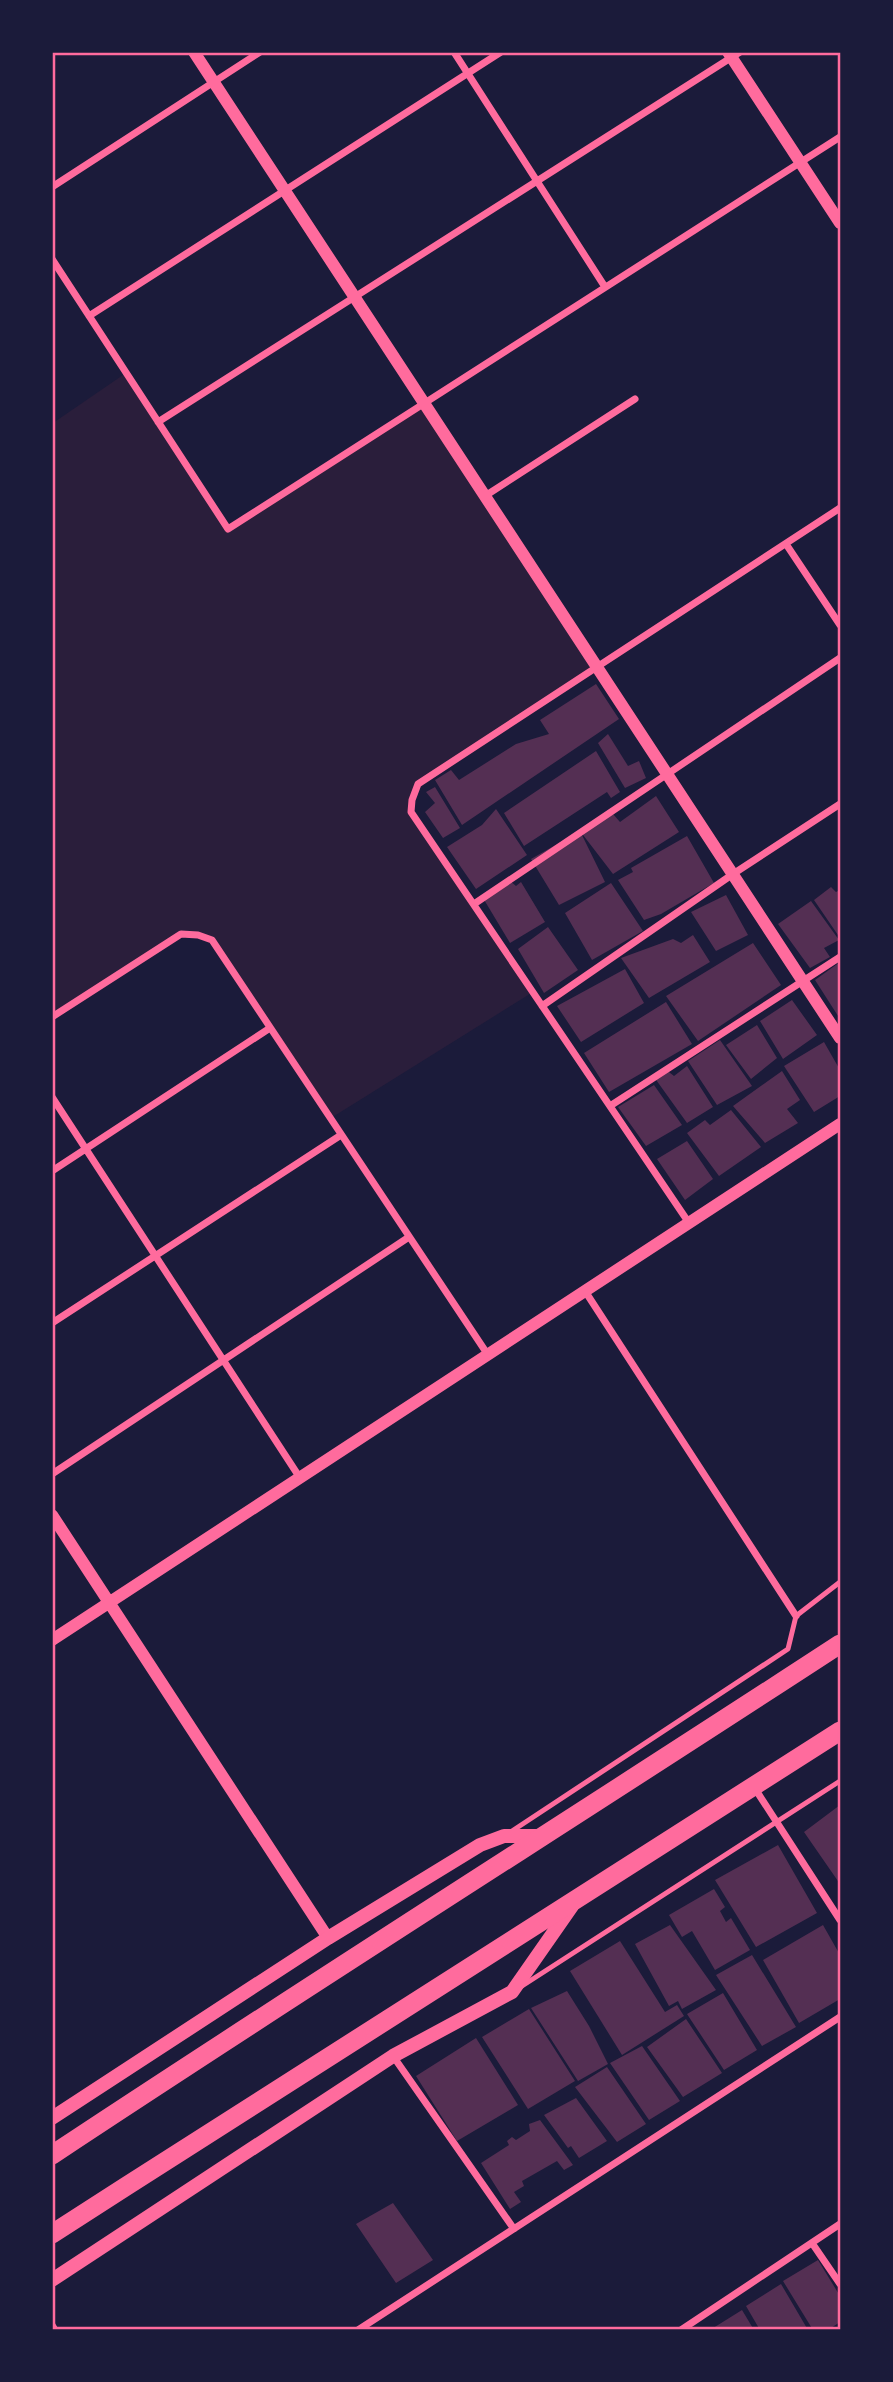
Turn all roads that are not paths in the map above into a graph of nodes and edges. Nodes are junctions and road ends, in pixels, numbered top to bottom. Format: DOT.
graph roads {
  1 [pos="194,52"];
  2 [pos="260,52"];
  3 [pos="454,52"];
  4 [pos="501,52"];
  5 [pos="733,54"];
  6 [pos="468,74"];
  7 [pos="213,82"];
  8 [pos="841,137"];
  9 [pos="801,163"];
  10 [pos="537,182"];
  11 [pos="52,187"];
  12 [pos="284,191"];
  13 [pos="841,223"];
  14 [pos="52,259"];
  15 [pos="605,288"];
  16 [pos="355,298"];
  17 [pos="89,316"];
  18 [pos="635,399"];
  19 [pos="424,404"];
  20 [pos="158,422"];
  21 [pos="485,496"];
  22 [pos="841,508"];
  23 [pos="786,544"];
  24 [pos="841,625"];
  25 [pos="841,658"];
  26 [pos="598,668"];
  27 [pos="668,774"];
  28 [pos="841,804"];
  29 [pos="733,874"];
  30 [pos="474,904"];
  31 [pos="841,957"];
  32 [pos="803,981"];
  33 [pos="542,1006"];
  34 [pos="52,1017"];
  35 [pos="270,1028"];
  36 [pos="841,1038"];
  37 [pos="52,1097"];
  38 [pos="610,1107"];
  39 [pos="841,1124"];
  40 [pos="341,1135"];
  41 [pos="86,1149"];
  42 [pos="52,1171"];
  43 [pos="689,1223"];
  44 [pos="409,1237"];
  45 [pos="156,1256"];
  46 [pos="586,1291"];
  47 [pos="52,1323"];
  48 [pos="488,1355"];
  49 [pos="223,1360"];
  50 [pos="52,1474"];
  51 [pos="300,1478"];
  52 [pos="52,1515"];
  53 [pos="841,1582"];
  54 [pos="110,1603"];
  55 [pos="796,1616"];
  56 [pos="52,1640"];
  57 [pos="841,1644"];
  58 [pos="841,1731"];
  59 [pos="841,1781"];
  60 [pos="754,1787"];
  61 [pos="779,1823"];
  62 [pos="504,1836"];
  63 [pos="547,1836"];
  64 [pos="575,1902"];
  65 [pos="841,1920"];
  66 [pos="328,1938"];
  67 [pos="512,1992"];
  68 [pos="841,2017"];
  69 [pos="393,2056"];
  70 [pos="52,2118"];
  71 [pos="52,2155"];
  72 [pos="841,2224"];
  73 [pos="514,2228"];
  74 [pos="52,2234"];
  75 [pos="812,2243"];
  76 [pos="52,2280"];
  77 [pos="841,2284"];
  78 [pos="358,2329"];
  79 [pos="681,2329"];
  1 -- 7 [label="street"];
  2 -- 7 [label="street"];
  3 -- 6 [label="street"];
  4 -- 6 [label="street"];
  5 -- 9 [label="street"];
  5 -- 10 [label="street"];
  6 -- 10 [label="street"];
  6 -- 12 [label="street"];
  7 -- 11 [label="street"];
  7 -- 12 [label="street"];
  8 -- 9 [label="street"];
  9 -- 13 [label="street"];
  9 -- 15 [label="street"];
  10 -- 15 [label="street"];
  10 -- 16 [label="street"];
  12 -- 16 [label="street"];
  12 -- 17 [label="street"];
  14 -- 17 [label="street"];
  15 -- 19 [label="street"];
  16 -- 19 [label="street"];
  16 -- 20 [label="street"];
  17 -- 20 [label="street"];
  18 -- 21 [label="street"];
  19 -- 20 [label="street"];
  19 -- 21 [label="street"];
  21 -- 26 [label="street"];
  22 -- 23 [label="street"];
  23 -- 24 [label="street"];
  23 -- 26 [label="street"];
  25 -- 27 [label="street"];
  26 -- 27 [label="street"];
  26 -- 30 [label="street"];
  27 -- 29 [label="street"];
  27 -- 30 [label="street"];
  28 -- 29 [label="street"];
  29 -- 32 [label="street"];
  29 -- 33 [label="street"];
  30 -- 33 [label="street"];
  31 -- 32 [label="street"];
  32 -- 36 [label="street"];
  32 -- 38 [label="street"];
  33 -- 38 [label="street"];
  34 -- 35 [label="street"];
  35 -- 40 [label="street"];
  35 -- 41 [label="street"];
  37 -- 41 [label="street"];
  38 -- 43 [label="street"];
  39 -- 43 [label="street"];
  40 -- 44 [label="street"];
  40 -- 45 [label="street"];
  41 -- 42 [label="street"];
  41 -- 45 [label="street"];
  43 -- 46 [label="street"];
  44 -- 48 [label="street"];
  44 -- 49 [label="street"];
  45 -- 47 [label="street"];
  45 -- 49 [label="street"];
  46 -- 48 [label="street"];
  46 -- 55 [label="street"];
  48 -- 51 [label="street"];
  49 -- 50 [label="street"];
  49 -- 51 [label="street"];
  51 -- 54 [label="street"];
  52 -- 54 [label="street"];
  53 -- 55 [label="lane"];
  54 -- 56 [label="street"];
  54 -- 66 [label="street"];
  55 -- 62 [label="lane"];
  57 -- 63 [label="highway"];
  58 -- 60 [label="highway"];
  59 -- 61 [label="lane"];
  60 -- 61 [label="street"];
  60 -- 64 [label="highway"];
  61 -- 65 [label="street"];
  61 -- 67 [label="lane"];
  62 -- 63 [label="main road"];
  62 -- 66 [label="main road"];
  63 -- 71 [label="highway"];
  64 -- 67 [label="main road"];
  64 -- 74 [label="highway"];
  66 -- 70 [label="main road"];
  67 -- 69 [label="main road"];
  68 -- 73 [label="street"];
  69 -- 73 [label="street"];
  69 -- 76 [label="main road"];
  72 -- 75 [label="street"];
  73 -- 78 [label="street"];
  75 -- 77 [label="street"];
  75 -- 79 [label="street"];
}
